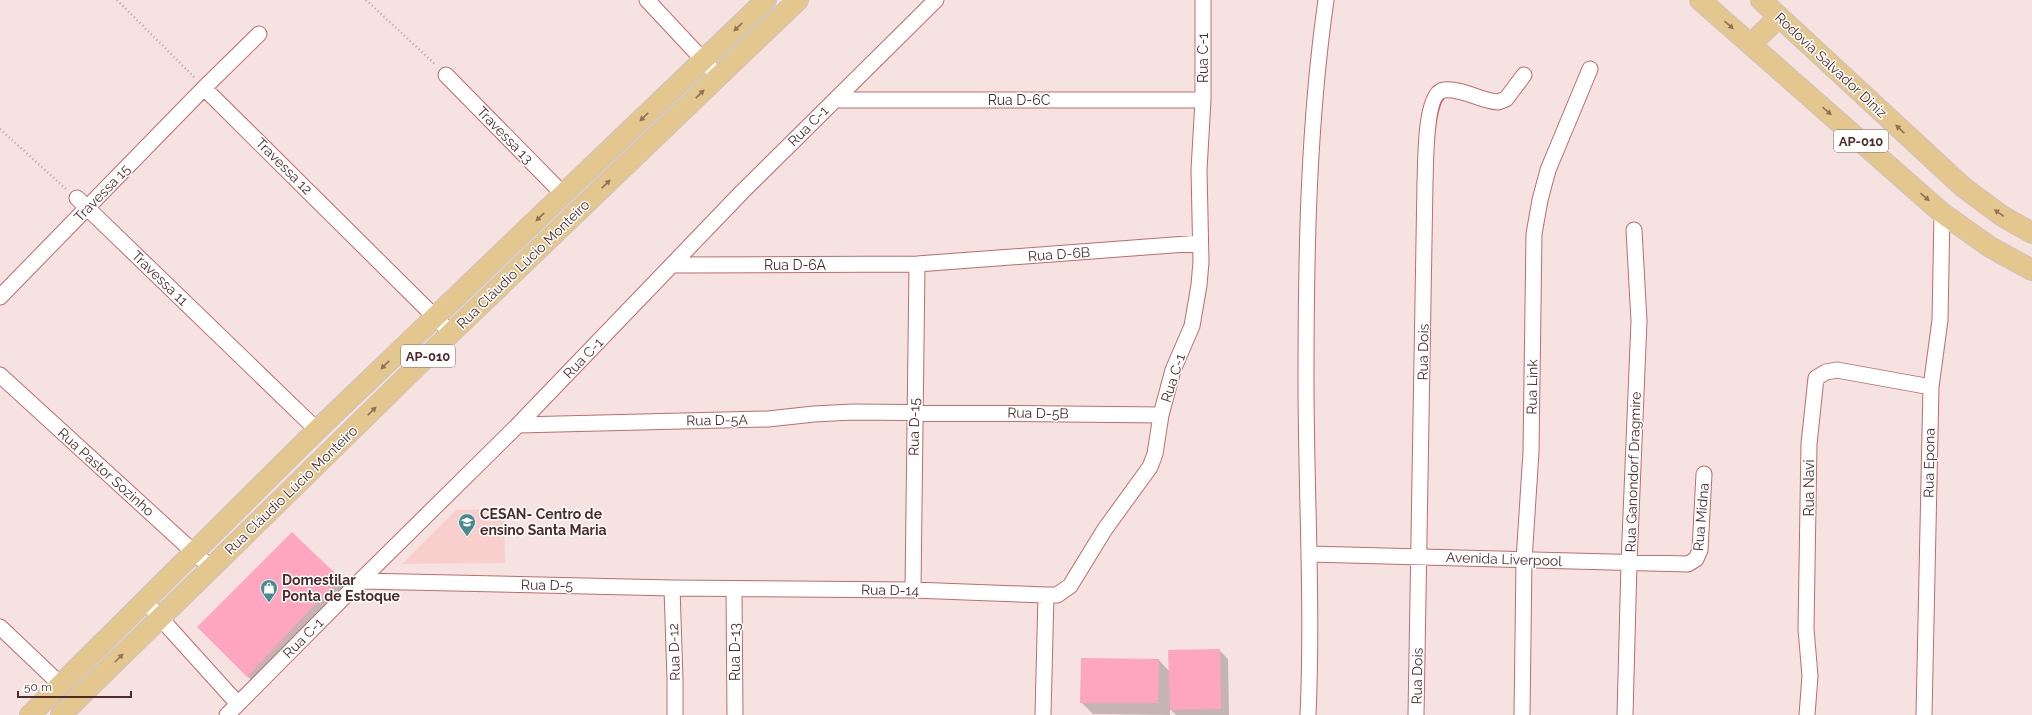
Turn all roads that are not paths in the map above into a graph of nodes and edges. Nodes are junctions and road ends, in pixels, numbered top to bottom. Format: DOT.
graph roads {
  1 [pos="647,0"];
  2 [pos="766,0"];
  3 [pos="798,0"];
  4 [pos="936,0"];
  5 [pos="1203,0"];
  6 [pos="1326,0"];
  7 [pos="1700,0"];
  8 [pos="1761,0"];
  9 [pos="1779,16"];
  10 [pos="259,34"];
  11 [pos="1751,44"];
  12 [pos="703,61"];
  13 [pos="1590,69"];
  14 [pos="446,75"];
  15 [pos="1524,75"];
  16 [pos="718,76"];
  17 [pos="204,88"];
  18 [pos="835,100"];
  19 [pos="1203,100"];
  20 [pos="564,195"];
  21 [pos="82,203"];
  22 [pos="1942,213"];
  23 [pos="1634,230"];
  24 [pos="2032,233"];
  25 [pos="1200,243"];
  26 [pos="917,264"];
  27 [pos="673,265"];
  28 [pos="2032,270"];
  29 [pos="0,297"];
  30 [pos="436,316"];
  31 [pos="452,332"];
  32 [pos="0,376"];
  33 [pos="1931,387"];
  34 [pos="914,412"];
  35 [pos="1161,415"];
  36 [pos="518,425"];
  37 [pos="317,430"];
  38 [pos="1704,474"];
  39 [pos="194,552"];
  40 [pos="1310,554"];
  41 [pos="1418,557"];
  42 [pos="1696,559"];
  43 [pos="1524,560"];
  44 [pos="1629,564"];
  45 [pos="211,568"];
  46 [pos="360,581"];
  47 [pos="672,588"];
  48 [pos="734,589"];
  49 [pos="913,590"];
  50 [pos="1046,595"];
  51 [pos="145,601"];
  52 [pos="160,617"];
  53 [pos="0,627"];
  54 [pos="61,685"];
  55 [pos="238,704"];
  56 [pos="30,715"];
  57 [pos="61,715"];
  58 [pos="228,715"];
  59 [pos="674,715"];
  60 [pos="735,715"];
  61 [pos="1043,715"];
  62 [pos="1308,715"];
  63 [pos="1416,715"];
  64 [pos="1522,715"];
  65 [pos="1625,715"];
  66 [pos="1807,715"];
  67 [pos="1924,715"];
  1 -- 12 [label="street"];
  2 -- 12 [label="main road, Rua Cláudio Lúcio Monteiro / AP-010, one-way"];
  3 -- 16 [label="main road, Rua Cláudio Lúcio Monteiro / AP-010"];
  4 -- 18 [label="street, Rua C-1"];
  5 -- 19 [label="street, Rua C-1"];
  6 -- 40 [label="street"];
  7 -- 11 [label="main road, AP-010, one-way"];
  8 -- 9 [label="main road, Rodovia Salvador Diniz / AP-010"];
  9 -- 11 [label="main road"];
  24 -- 9 [label="main road, Rodovia Salvador Diniz / AP-010, one-way"];
  10 -- 17 [label="street, Travessa 15"];
  11 -- 22 [label="main road, AP-010, one-way"];
  12 -- 16 [label="street"];
  12 -- 20 [label="main road, Rua Cláudio Lúcio Monteiro / AP-010, one-way"];
  13 -- 43 [label="street, Rua Link"];
  14 -- 20 [label="street, Travessa 13"];
  15 -- 41 [label="street, Rua Dois"];
  31 -- 16 [label="main road, Rua Cláudio Lúcio Monteiro / AP-010, one-way"];
  17 -- 21 [label="street, Travessa 15"];
  17 -- 30 [label="street, Travessa 12"];
  18 -- 19 [label="street, Rua D-6C"];
  18 -- 27 [label="street, Rua C-1"];
  19 -- 25 [label="street, Rua C-1"];
  20 -- 30 [label="main road, Rua Cláudio Lúcio Monteiro / AP-010, one-way"];
  21 -- 29 [label="street, Travessa 15"];
  21 -- 37 [label="street, Travessa 11"];
  22 -- 28 [label="main road, AP-010"];
  22 -- 33 [label="street, Rua Epona"];
  23 -- 44 [label="street, Rua Ganondorf Dragmire"];
  25 -- 26 [label="street, Rua D-6B"];
  25 -- 35 [label="street, Rua C-1"];
  26 -- 27 [label="street, Rua D-6A"];
  26 -- 34 [label="street, Rua D-15"];
  27 -- 36 [label="street, Rua C-1"];
  30 -- 31 [label="street, Travessa 12"];
  30 -- 37 [label="main road, Rua Cláudio Lúcio Monteiro / AP-010, one-way"];
  45 -- 31 [label="main road, Rua Cláudio Lúcio Monteiro / AP-010, one-way"];
  32 -- 39 [label="street, Rua Pastor Sozinho"];
  33 -- 66 [label="street, Rua Navi"];
  33 -- 67 [label="street, Rua Epona"];
  34 -- 35 [label="street, Rua D-5B"];
  34 -- 36 [label="street, Rua D-5A"];
  34 -- 49 [label="street, Rua D-15"];
  35 -- 50 [label="street, Rua C-1"];
  36 -- 46 [label="street, Rua C-1"];
  37 -- 39 [label="main road, Rua Cláudio Lúcio Monteiro / AP-010"];
  38 -- 42 [label="street, Rua Midna"];
  39 -- 45 [label="street, Rua Pastor Sozinho"];
  39 -- 51 [label="main road, Rua Cláudio Lúcio Monteiro / AP-010"];
  40 -- 41 [label="street, Avenida Liverpool"];
  40 -- 62 [label="street"];
  41 -- 43 [label="street, Avenida Liverpool"];
  41 -- 63 [label="street, Rua Dois"];
  42 -- 44 [label="street, Avenida Liverpool"];
  43 -- 44 [label="street, Avenida Liverpool"];
  43 -- 64 [label="street, Rua Link"];
  44 -- 65 [label="street, Rua Ganondorf Dragmire"];
  45 -- 52 [label="main road, Rua Cláudio Lúcio Monteiro / AP-010"];
  46 -- 47 [label="street, Rua D-5"];
  46 -- 55 [label="street, Rua C-1"];
  47 -- 48 [label="street, Rua D-5"];
  47 -- 59 [label="street, Rua D-12"];
  48 -- 49 [label="street, Rua D-14"];
  48 -- 60 [label="street, Rua D-13"];
  49 -- 50 [label="street, Rua D-14"];
  50 -- 61 [label="street"];
  51 -- 52 [label="street"];
  51 -- 54 [label="main road, Rua Cláudio Lúcio Monteiro / AP-010"];
  52 -- 55 [label="street"];
  57 -- 52 [label="main road, Rua Cláudio Lúcio Monteiro / AP-010, one-way"];
  53 -- 54 [label="street"];
  54 -- 56 [label="main road, Rua Cláudio Lúcio Monteiro / AP-010"];
  55 -- 58 [label="street, Rua C-1"];
}
